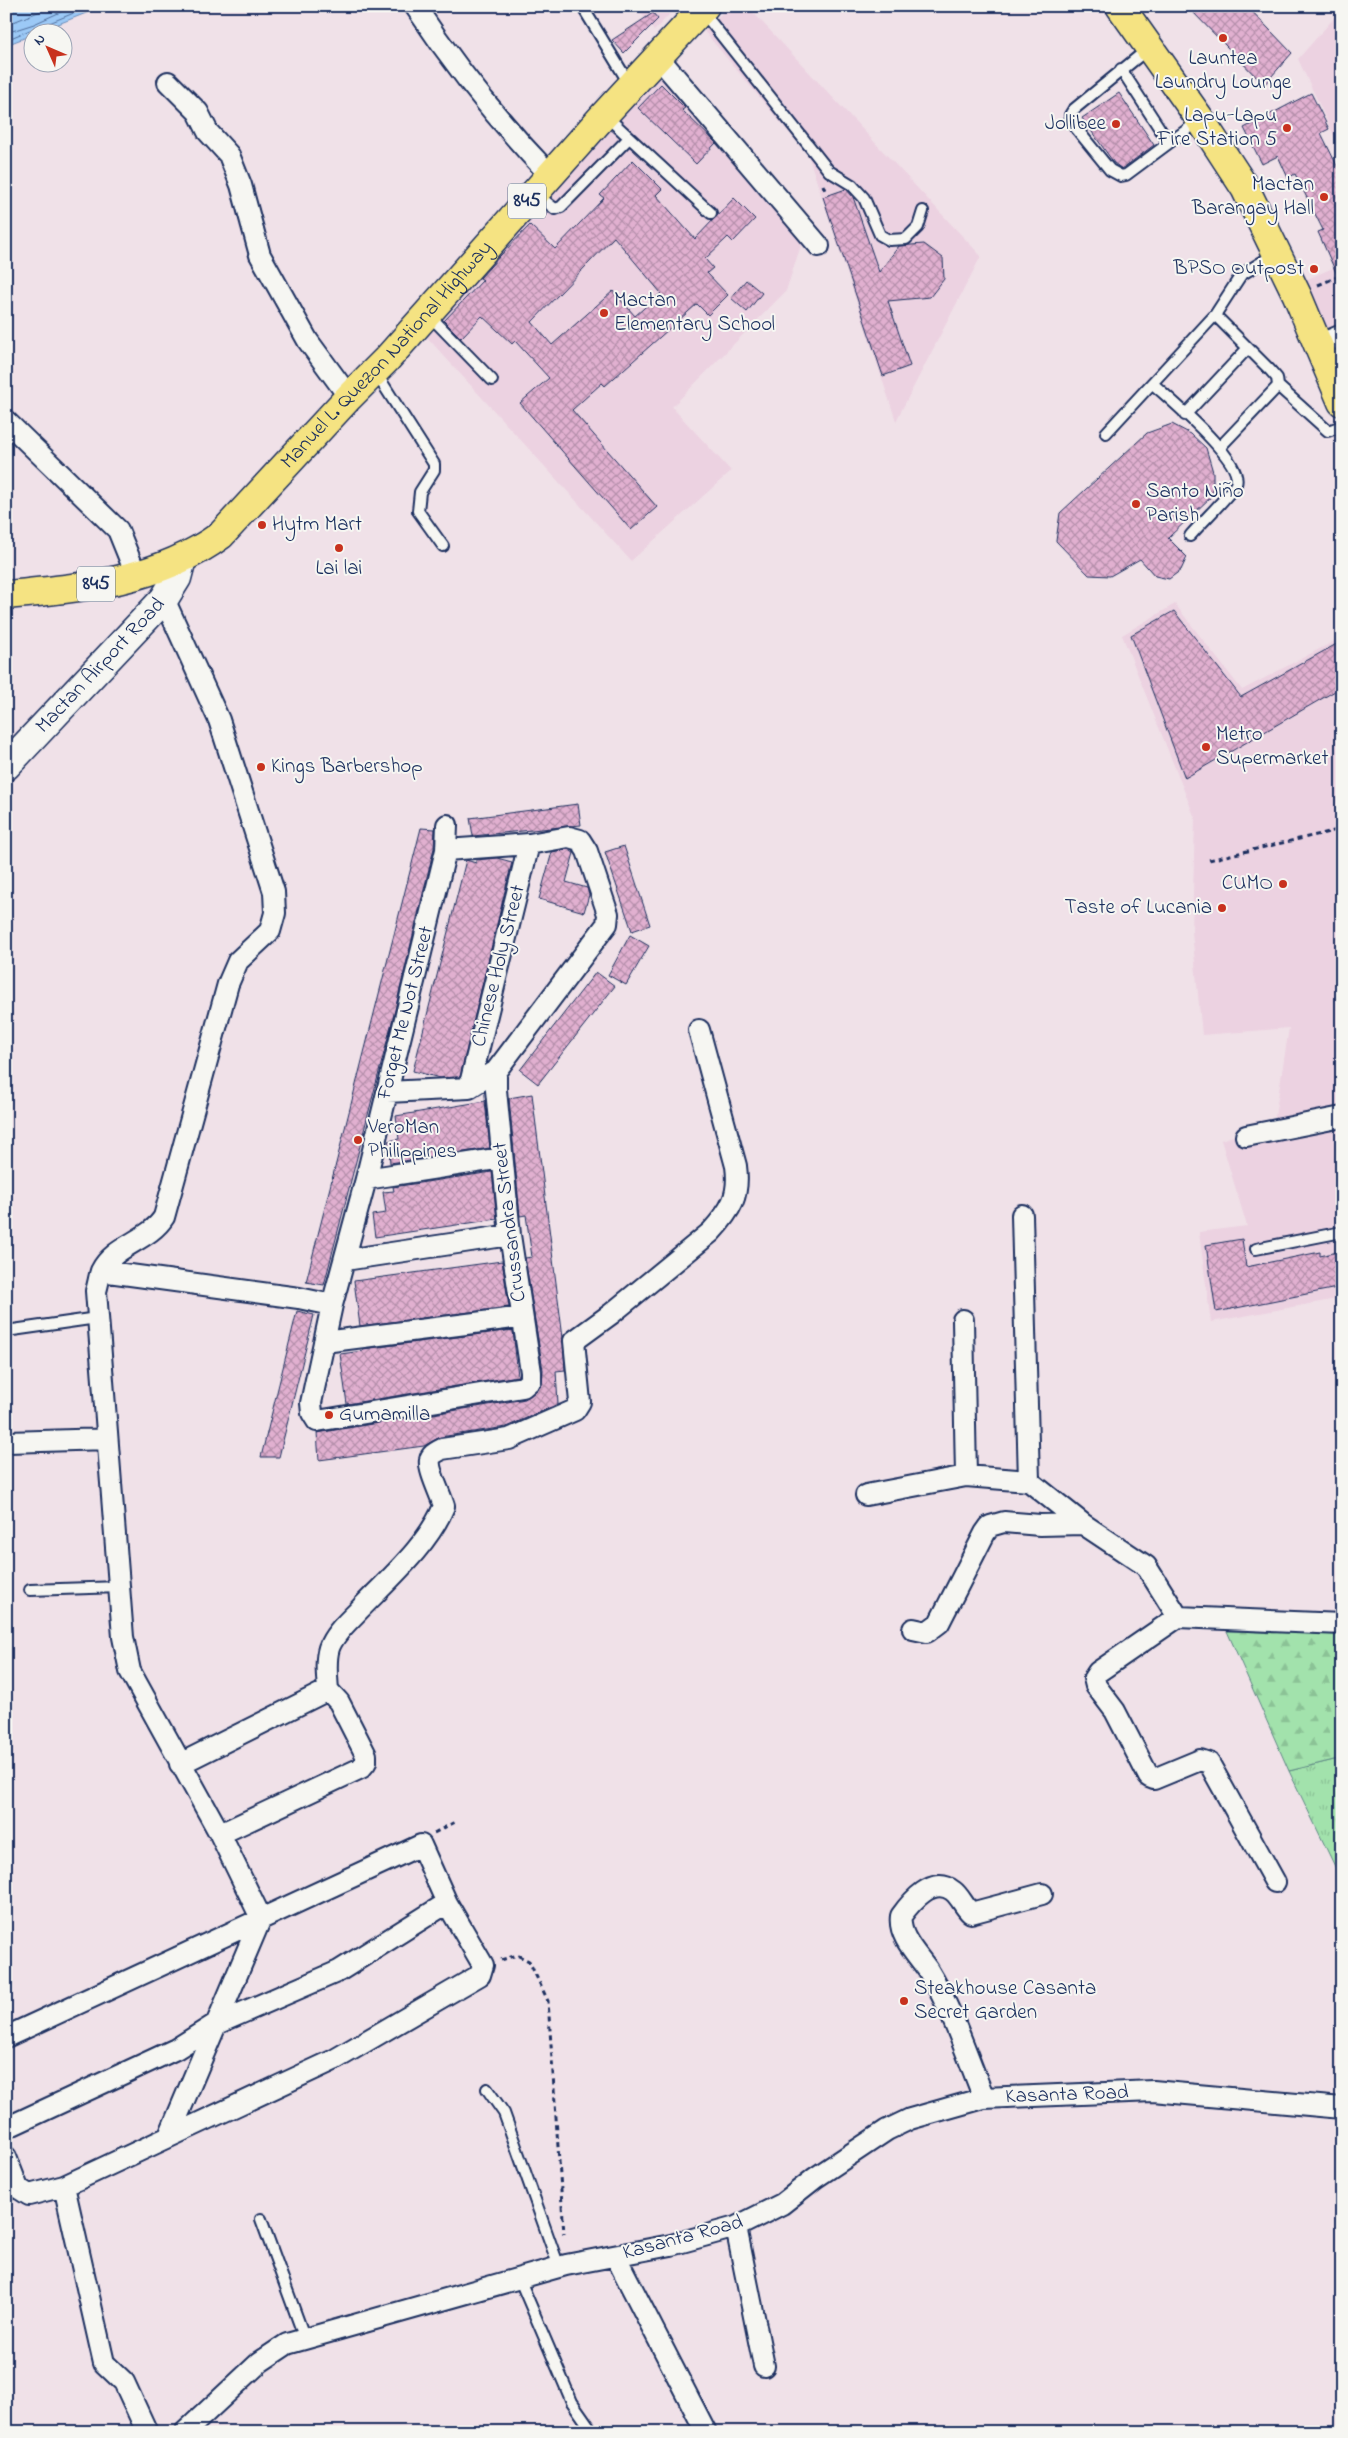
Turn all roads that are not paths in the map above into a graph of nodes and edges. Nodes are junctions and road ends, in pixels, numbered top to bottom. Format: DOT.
graph roads {
  1 [pos="415,6"];
  2 [pos="582,6"];
  3 [pos="1120,6"];
  4 [pos="703,8"];
  5 [pos="1149,48"];
  6 [pos="658,57"];
  7 [pos="1121,69"];
  8 [pos="168,82"];
  9 [pos="631,86"];
  10 [pos="604,115"];
  11 [pos="1200,119"];
  12 [pos="628,139"];
  13 [pos="1169,142"];
  14 [pos="542,184"];
  15 [pos="923,211"];
  16 [pos="711,213"];
  17 [pos="819,246"];
  18 [pos="1276,253"];
  19 [pos="427,312"];
  20 [pos="1215,315"];
  21 [pos="1330,340"];
  22 [pos="1248,348"];
  23 [pos="1335,368"];
  24 [pos="375,372"];
  25 [pos="492,380"];
  26 [pos="1152,383"];
  27 [pos="1278,386"];
  28 [pos="349,397"];
  29 [pos="1342,402"];
  30 [pos="1185,415"];
  31 [pos="6,421"];
  32 [pos="1342,426"];
  33 [pos="1106,433"];
  34 [pos="1220,447"];
  35 [pos="1190,536"];
  36 [pos="443,546"];
  37 [pos="182,559"];
  38 [pos="137,577"];
  39 [pos="6,595"];
  40 [pos="164,599"];
  41 [pos="6,766"];
  42 [pos="447,825"];
  43 [pos="529,844"];
  44 [pos="446,850"];
  45 [pos="699,1030"];
  46 [pos="496,1071"];
  47 [pos="469,1088"];
  48 [pos="387,1092"];
  49 [pos="1342,1117"];
  50 [pos="1246,1136"];
  51 [pos="502,1158"];
  52 [pos="366,1179"];
  53 [pos="1022,1215"];
  54 [pos="1342,1232"];
  55 [pos="510,1234"];
  56 [pos="1256,1249"];
  57 [pos="345,1260"];
  58 [pos="102,1271"];
  59 [pos="332,1305"];
  60 [pos="522,1317"];
  61 [pos="97,1318"];
  62 [pos="963,1320"];
  63 [pos="6,1331"];
  64 [pos="324,1342"];
  65 [pos="328,1420"];
  66 [pos="107,1439"];
  67 [pos="8,1442"];
  68 [pos="966,1476"];
  69 [pos="1029,1481"];
  70 [pos="866,1495"];
  71 [pos="1083,1524"];
  72 [pos="120,1587"];
  73 [pos="30,1590"];
  74 [pos="1178,1617"];
  75 [pos="1342,1624"];
  76 [pos="913,1629"];
  77 [pos="328,1690"];
  78 [pos="180,1764"];
  79 [pos="220,1834"];
  80 [pos="1275,1882"];
  81 [pos="1042,1894"];
  82 [pos="447,1903"];
  83 [pos="261,1918"];
  84 [pos="214,2024"];
  85 [pos="6,2037"];
  86 [pos="487,2089"];
  87 [pos="984,2098"];
  88 [pos="1342,2108"];
  89 [pos="6,2128"];
  90 [pos="168,2136"];
  91 [pos="6,2157"];
  92 [pos="64,2186"];
  93 [pos="261,2219"];
  94 [pos="736,2227"];
  95 [pos="616,2257"];
  96 [pos="563,2266"];
  97 [pos="519,2278"];
  98 [pos="305,2338"];
  99 [pos="764,2366"];
  100 [pos="147,2432"];
  101 [pos="185,2432"];
  102 [pos="593,2432"];
  103 [pos="706,2432"];
  1 -- 14 [label="street"];
  2 -- 9 [label="lane"];
  3 -- 5 [label="main road"];
  4 -- 6 [label="main road, Manuel L. Quezon National Highway / 845"];
  4 -- 15 [label="lane"];
  5 -- 7 [label="lane"];
  5 -- 11 [label="main road"];
  6 -- 9 [label="main road, Manuel L. Quezon National Highway / 845"];
  6 -- 17 [label="street"];
  7 -- 13 [label="lane"];
  7 -- 13 [label="lane"];
  8 -- 28 [label="street"];
  9 -- 10 [label="main road, Manuel L. Quezon National Highway / 845"];
  10 -- 12 [label="lane"];
  10 -- 14 [label="main road, Manuel L. Quezon National Highway / 845"];
  11 -- 13 [label="lane"];
  11 -- 18 [label="main road"];
  12 -- 14 [label="lane"];
  12 -- 16 [label="lane"];
  14 -- 19 [label="main road, Manuel L. Quezon National Highway / 845"];
  18 -- 20 [label="lane"];
  18 -- 21 [label="main road"];
  19 -- 24 [label="main road, Manuel L. Quezon National Highway / 845"];
  19 -- 25 [label="lane"];
  20 -- 22 [label="lane"];
  20 -- 26 [label="lane"];
  21 -- 23 [label="main road"];
  22 -- 27 [label="lane"];
  22 -- 30 [label="lane"];
  23 -- 29 [label="main road"];
  24 -- 28 [label="main road, Manuel L. Quezon National Highway / 845"];
  24 -- 36 [label="lane"];
  26 -- 30 [label="lane"];
  26 -- 33 [label="lane"];
  27 -- 32 [label="lane"];
  27 -- 34 [label="lane"];
  28 -- 37 [label="main road, Manuel L. Quezon National Highway / 845"];
  30 -- 34 [label="lane"];
  31 -- 38 [label="street"];
  34 -- 35 [label="lane"];
  37 -- 38 [label="main road, Manuel L. Quezon National Highway / 845"];
  37 -- 40 [label="main road, Mactan Airport Road"];
  38 -- 39 [label="main road, Manuel L. Quezon National Highway / 845"];
  40 -- 41 [label="main road, Mactan Airport Road"];
  40 -- 58 [label="street"];
  42 -- 44 [label="street, Forget Me Not Street"];
  43 -- 44 [label="street"];
  43 -- 46 [label="street"];
  43 -- 47 [label="street, Chinese Holy Street"];
  44 -- 48 [label="street, Forget Me Not Street"];
  45 -- 77 [label="street"];
  46 -- 47 [label="street"];
  46 -- 51 [label="street, Crussandra Street"];
  47 -- 48 [label="street"];
  48 -- 52 [label="street, Forget Me Not Street"];
  49 -- 50 [label="street"];
  51 -- 52 [label="street"];
  51 -- 55 [label="street, Crussandra Street"];
  52 -- 57 [label="street, Forget Me Not Street"];
  53 -- 69 [label="street"];
  54 -- 56 [label="lane"];
  55 -- 57 [label="street"];
  55 -- 60 [label="street, Crussandra Street"];
  57 -- 59 [label="street, Forget Me Not Street"];
  58 -- 59 [label="street"];
  58 -- 61 [label="street"];
  59 -- 64 [label="street, Forget Me Not Street"];
  60 -- 64 [label="street"];
  60 -- 65 [label="street, Crussandra Street"];
  61 -- 63 [label="lane"];
  61 -- 66 [label="street"];
  62 -- 68 [label="street"];
  64 -- 65 [label="street, Forget Me Not Street"];
  66 -- 67 [label="street"];
  66 -- 72 [label="street"];
  68 -- 69 [label="street"];
  68 -- 70 [label="street"];
  69 -- 71 [label="street"];
  71 -- 74 [label="street"];
  71 -- 76 [label="street"];
  72 -- 73 [label="lane"];
  72 -- 78 [label="street"];
  74 -- 75 [label="street"];
  74 -- 80 [label="street"];
  77 -- 78 [label="street"];
  77 -- 79 [label="street"];
  78 -- 79 [label="street"];
  79 -- 83 [label="street"];
  81 -- 87 [label="street"];
  82 -- 83 [label="street"];
  82 -- 84 [label="street"];
  82 -- 90 [label="street"];
  83 -- 84 [label="street"];
  83 -- 85 [label="street"];
  84 -- 89 [label="street"];
  84 -- 90 [label="street"];
  86 -- 96 [label="lane"];
  87 -- 88 [label="street, Kasanta Road"];
  87 -- 94 [label="street, Kasanta Road"];
  90 -- 92 [label="street"];
  91 -- 92 [label="street"];
  92 -- 100 [label="street"];
  93 -- 98 [label="lane"];
  94 -- 95 [label="street, Kasanta Road"];
  94 -- 99 [label="street"];
  95 -- 96 [label="street, Kasanta Road"];
  95 -- 103 [label="street"];
  96 -- 97 [label="street, Kasanta Road"];
  97 -- 98 [label="street, Kasanta Road"];
  97 -- 102 [label="lane"];
  98 -- 101 [label="street, Kasanta Road"];
}
